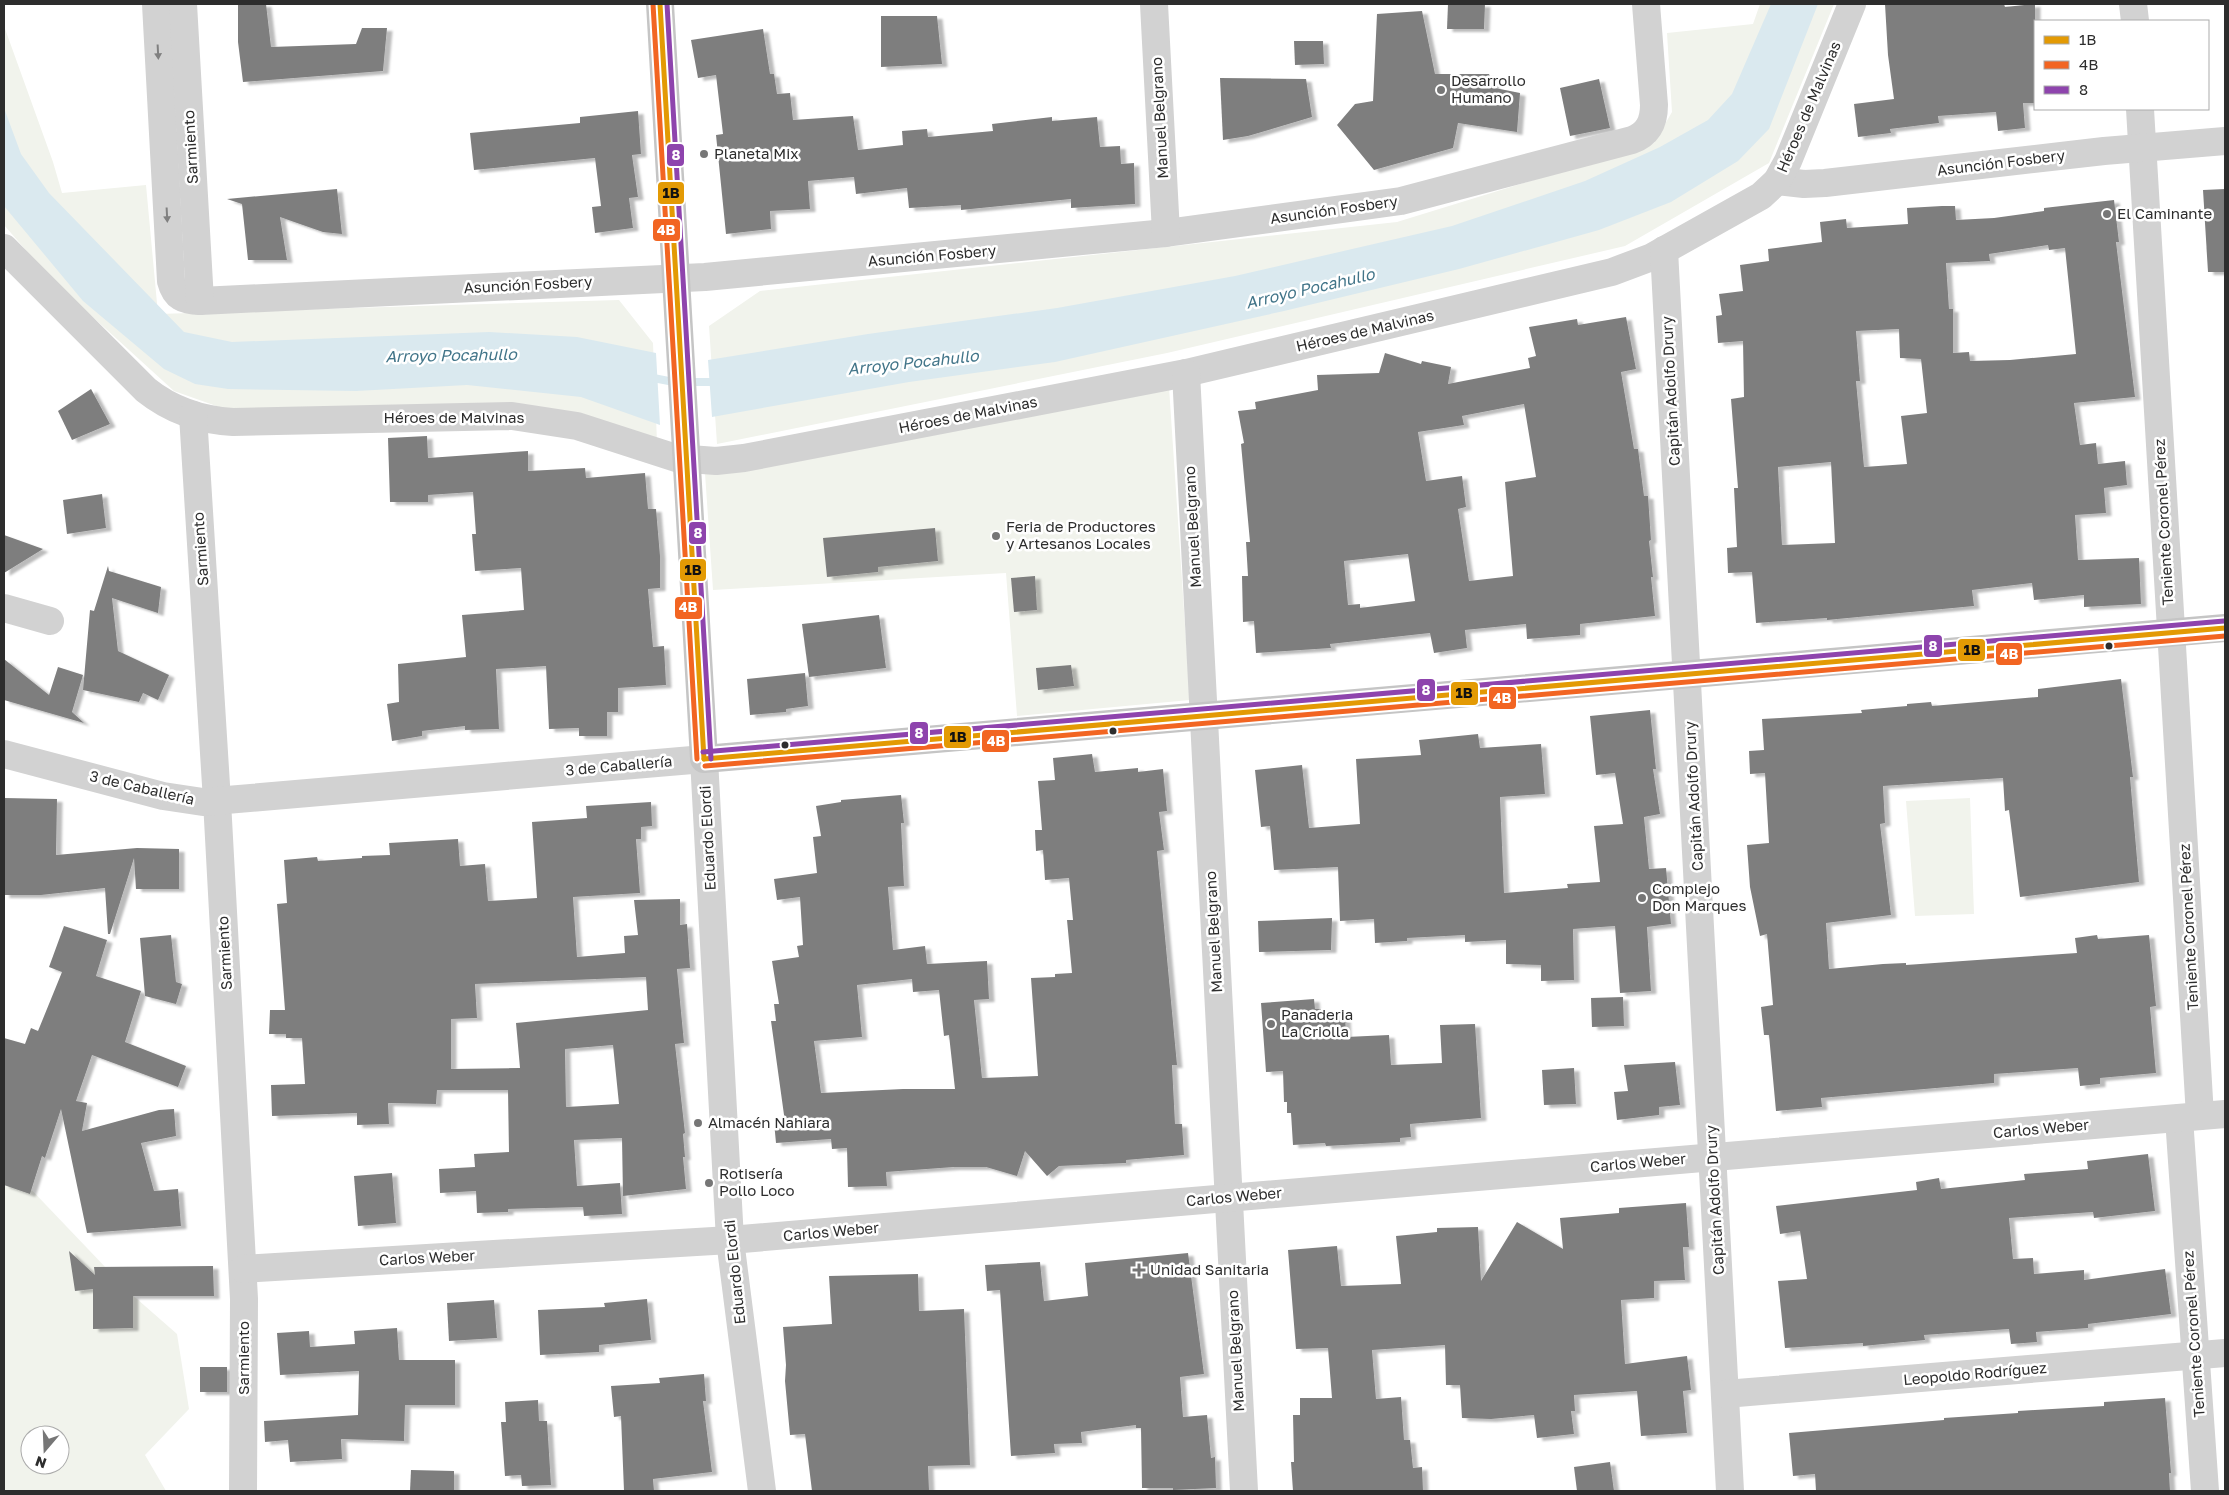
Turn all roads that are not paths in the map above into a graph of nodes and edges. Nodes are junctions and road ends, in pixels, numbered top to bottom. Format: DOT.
graph roads {
  1 [pos="156,4"];
  2 [pos="183,4"];
  3 [pos="660,4"];
  4 [pos="1154,4"];
  5 [pos="1646,4"];
  6 [pos="1852,4"];
  7 [pos="2134,4"];
  8 [pos="2134,20"];
  9 [pos="2140,110"];
  10 [pos="2225,141"];
  11 [pos="2142,148"];
  12 [pos="1777,181"];
  13 [pos="1166,233"];
  14 [pos="4,248"];
  15 [pos="1664,250"];
  16 [pos="677,277"];
  17 [pos="200,301"];
  18 [pos="1186,373"];
  19 [pos="192,415"];
  20 [pos="688,460"];
  21 [pos="4,608"];
  22 [pos="50,621"];
  23 [pos="2225,628"];
  24 [pos="2171,632"];
  25 [pos="1687,674"];
  26 [pos="1202,716"];
  27 [pos="4,754"];
  28 [pos="704,759"];
  29 [pos="217,801"];
  30 [pos="2201,1116"];
  31 [pos="1712,1157"];
  32 [pos="1228,1198"];
  33 [pos="730,1240"];
  34 [pos="243,1269"];
  35 [pos="2225,1353"];
  36 [pos="2196,1356"];
  37 [pos="1725,1394"];
  38 [pos="244,1491"];
  39 [pos="762,1491"];
  40 [pos="1244,1491"];
  41 [pos="1730,1491"];
  42 [pos="2205,1491"];
  1 -- 17 [label="street, Sarmiento, one-way"];
  2 -- 17 [label="street, Sarmiento"];
  3 -- 16 [label="main road, Eduardo Elordi"];
  4 -- 13 [label="street, Manuel Belgrano"];
  5 -- 13 [label="street, Asunción Fosbery"];
  6 -- 12 [label="street, Héroes de Malvinas"];
  7 -- 8 [label="street"];
  9 -- 11 [label="street, Teniente Coronel Pérez"];
  10 -- 11 [label="street, Asunción Fosbery"];
  11 -- 12 [label="street, Asunción Fosbery"];
  11 -- 24 [label="street, Teniente Coronel Pérez"];
  12 -- 15 [label="street, Héroes de Malvinas"];
  13 -- 16 [label="street, Asunción Fosbery"];
  14 -- 19 [label="street, Héroes de Malvinas"];
  15 -- 18 [label="street, Héroes de Malvinas"];
  15 -- 25 [label="street, Capitán Adolfo Drury"];
  16 -- 17 [label="street, Asunción Fosbery"];
  16 -- 20 [label="main road, Eduardo Elordi"];
  18 -- 20 [label="street, Héroes de Malvinas"];
  18 -- 26 [label="street, Manuel Belgrano"];
  19 -- 20 [label="street, Héroes de Malvinas"];
  19 -- 29 [label="street, Sarmiento"];
  20 -- 28 [label="main road, Eduardo Elordi"];
  21 -- 22 [label="street"];
  23 -- 24 [label="main road, 3 de Caballería"];
  24 -- 25 [label="main road, 3 de Caballería"];
  24 -- 30 [label="street, Teniente Coronel Pérez"];
  25 -- 26 [label="main road, 3 de Caballería"];
  25 -- 31 [label="street, Capitán Adolfo Drury"];
  26 -- 28 [label="main road, 3 de Caballería"];
  26 -- 32 [label="street, Manuel Belgrano"];
  27 -- 29 [label="street, 3 de Caballería"];
  28 -- 29 [label="street, 3 de Caballería"];
  28 -- 33 [label="street, Eduardo Elordi"];
  29 -- 34 [label="street, Sarmiento"];
  30 -- 31 [label="street, Carlos Weber"];
  30 -- 36 [label="street, Teniente Coronel Pérez"];
  31 -- 32 [label="street, Carlos Weber"];
  31 -- 37 [label="street, Capitán Adolfo Drury"];
  32 -- 33 [label="street, Carlos Weber"];
  32 -- 40 [label="street, Manuel Belgrano"];
  33 -- 34 [label="street, Carlos Weber"];
  33 -- 39 [label="street, Eduardo Elordi"];
  34 -- 38 [label="street, Sarmiento"];
  35 -- 36 [label="street, Leopoldo Rodríguez"];
  36 -- 37 [label="street, Leopoldo Rodríguez"];
  36 -- 42 [label="street, Teniente Coronel Pérez"];
  37 -- 41 [label="street, Capitán Adolfo Drury"];
}
